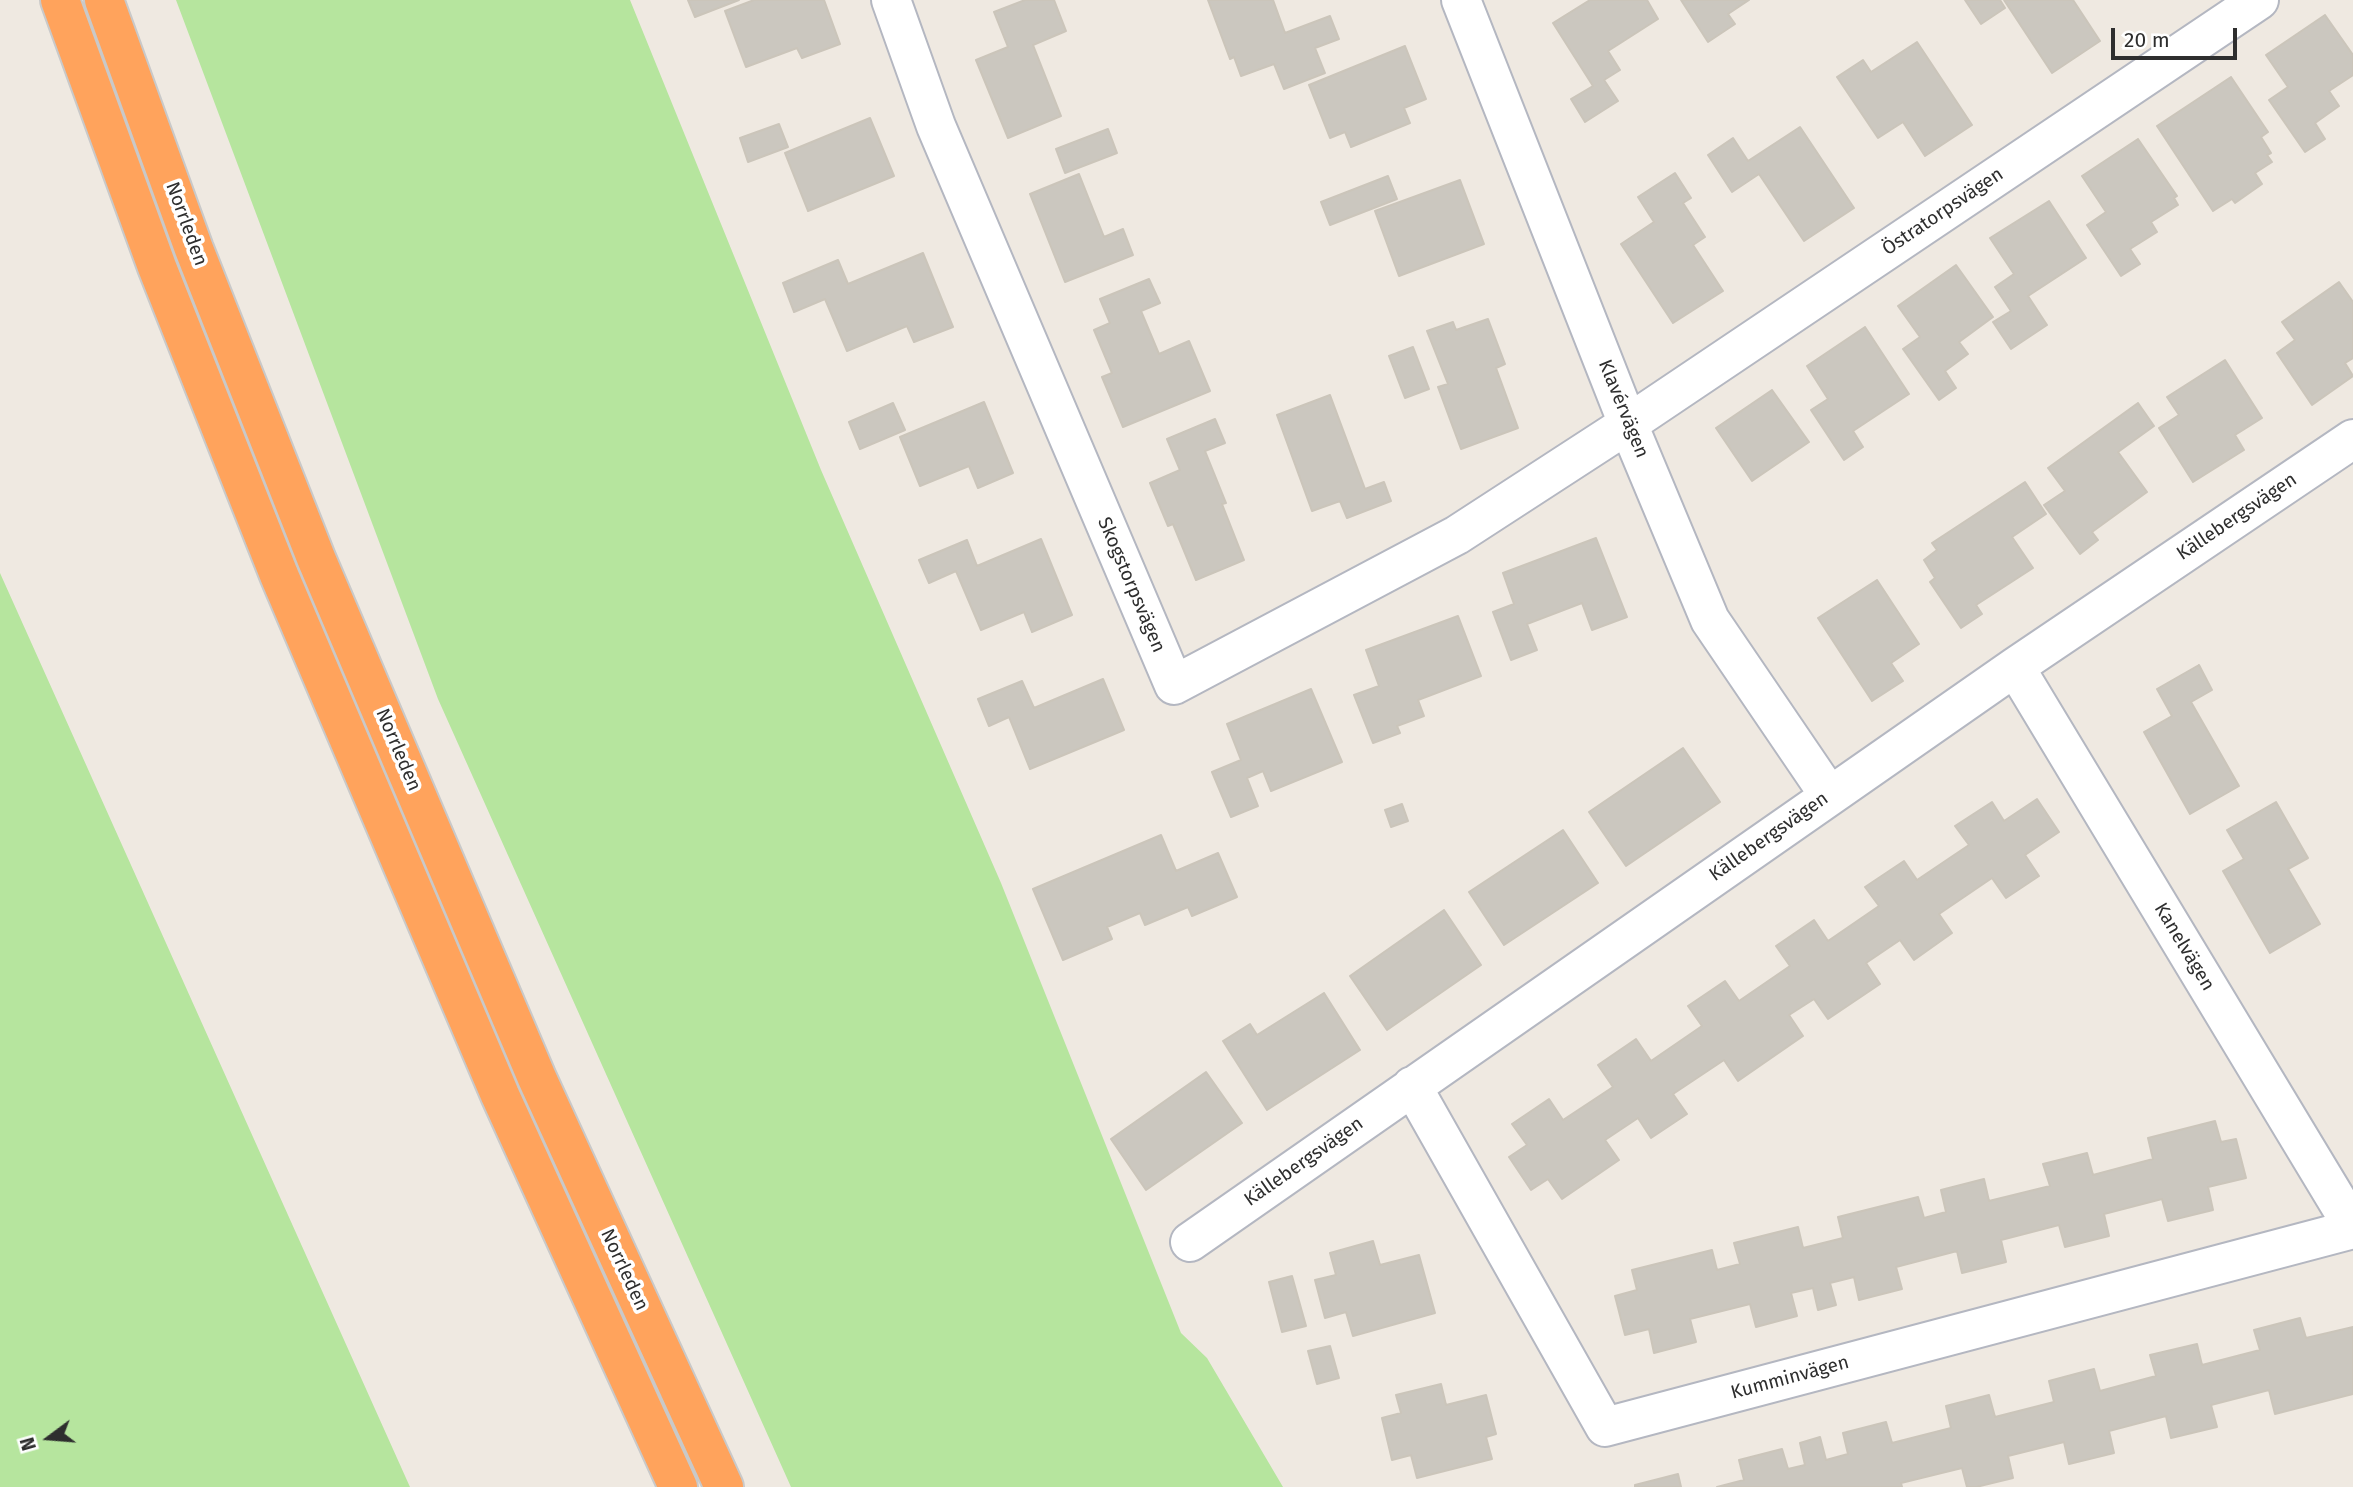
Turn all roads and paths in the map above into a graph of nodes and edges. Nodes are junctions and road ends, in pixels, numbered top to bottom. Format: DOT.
graph roads {
  1 [pos="60,0"];
  2 [pos="104,0"];
  3 [pos="891,0"];
  4 [pos="2259,0"];
  5 [pos="1475,6"];
  6 [pos="1628,424"];
  7 [pos="2353,439"];
  8 [pos="2015,667"];
  9 [pos="1829,795"];
  10 [pos="1412,1086"];
  11 [pos="2353,1228"];
  12 [pos="1190,1242"];
  13 [pos="678,1487"];
  14 [pos="724,1487"];
  1 -- 13 [label="highway"];
  2 -- 14 [label="highway, Norrleden"];
  3 -- 6 [label="street, Skogstorpsvägen"];
  4 -- 6 [label="street, Östratorpsvägen"];
  5 -- 6 [label="street, Klavérvägen"];
  6 -- 9 [label="street, Klavérvägen"];
  7 -- 8 [label="street, Källebergsvägen"];
  8 -- 9 [label="street, Källebergsvägen"];
  8 -- 11 [label="street, Kanelvägen"];
  9 -- 10 [label="street, Källebergsvägen"];
  10 -- 11 [label="street, Kumminvägen"];
  10 -- 12 [label="street, Källebergsvägen"];
}
